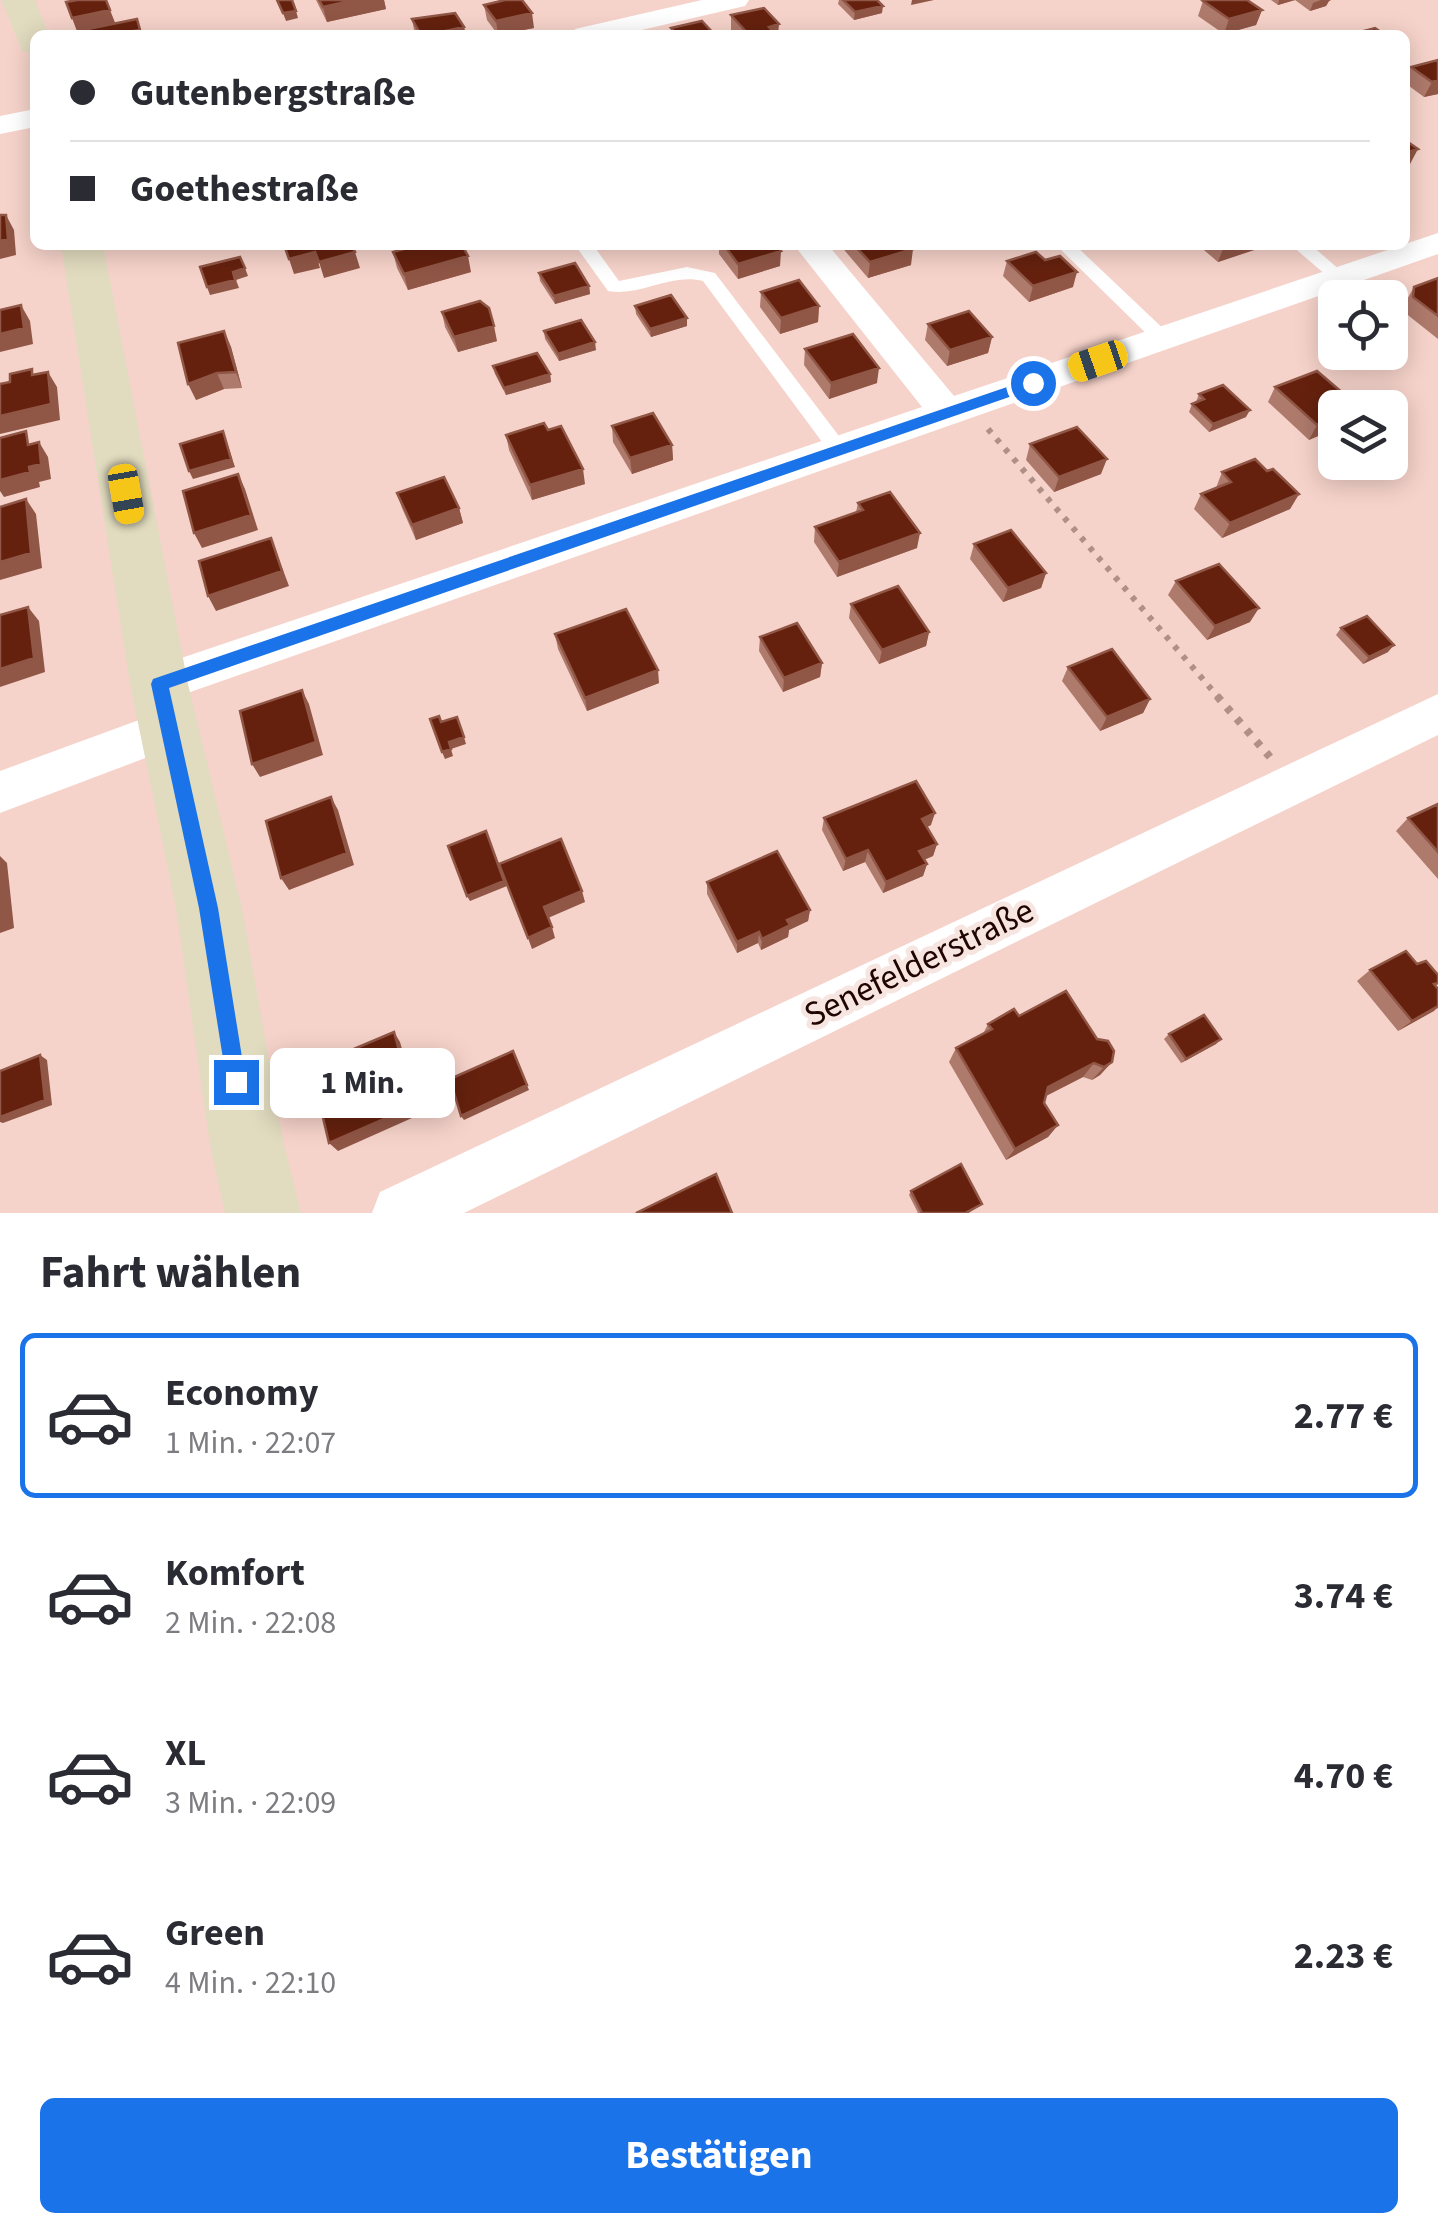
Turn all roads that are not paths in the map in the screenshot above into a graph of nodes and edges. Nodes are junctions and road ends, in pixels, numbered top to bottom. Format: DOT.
graph roads {
  1 [pos="18,0"];
  2 [pos="736,0"];
  3 [pos="30,30"];
  4 [pos="634,30"];
  5 [pos="30,119"];
  6 [pos="0,125"];
  7 [pos="1438,243"];
  8 [pos="83,250"];
  9 [pos="588,250"];
  10 [pos="815,250"];
  11 [pos="1070,250"];
  12 [pos="1306,250"];
  13 [pos="1340,277"];
  14 [pos="1163,339"];
  15 [pos="958,409"];
  16 [pos="838,449"];
  17 [pos="164,706"];
  18 [pos="1438,713"];
  19 [pos="0,792"];
  20 [pos="263,1213"];
  21 [pos="401,1213"];
  1 -- 3 [label="street"];
  2 -- 4 [label="street"];
  5 -- 6 [label="street"];
  7 -- 13 [label="street"];
  8 -- 17 [label="street"];
  9 -- 16 [label="lane"];
  10 -- 15 [label="street"];
  11 -- 14 [label="lane"];
  12 -- 13 [label="lane"];
  13 -- 14 [label="street"];
  14 -- 15 [label="street"];
  15 -- 16 [label="street"];
  16 -- 17 [label="street"];
  17 -- 19 [label="street"];
  17 -- 20 [label="street"];
  18 -- 21 [label="street, Senefelderstraße"];
}
